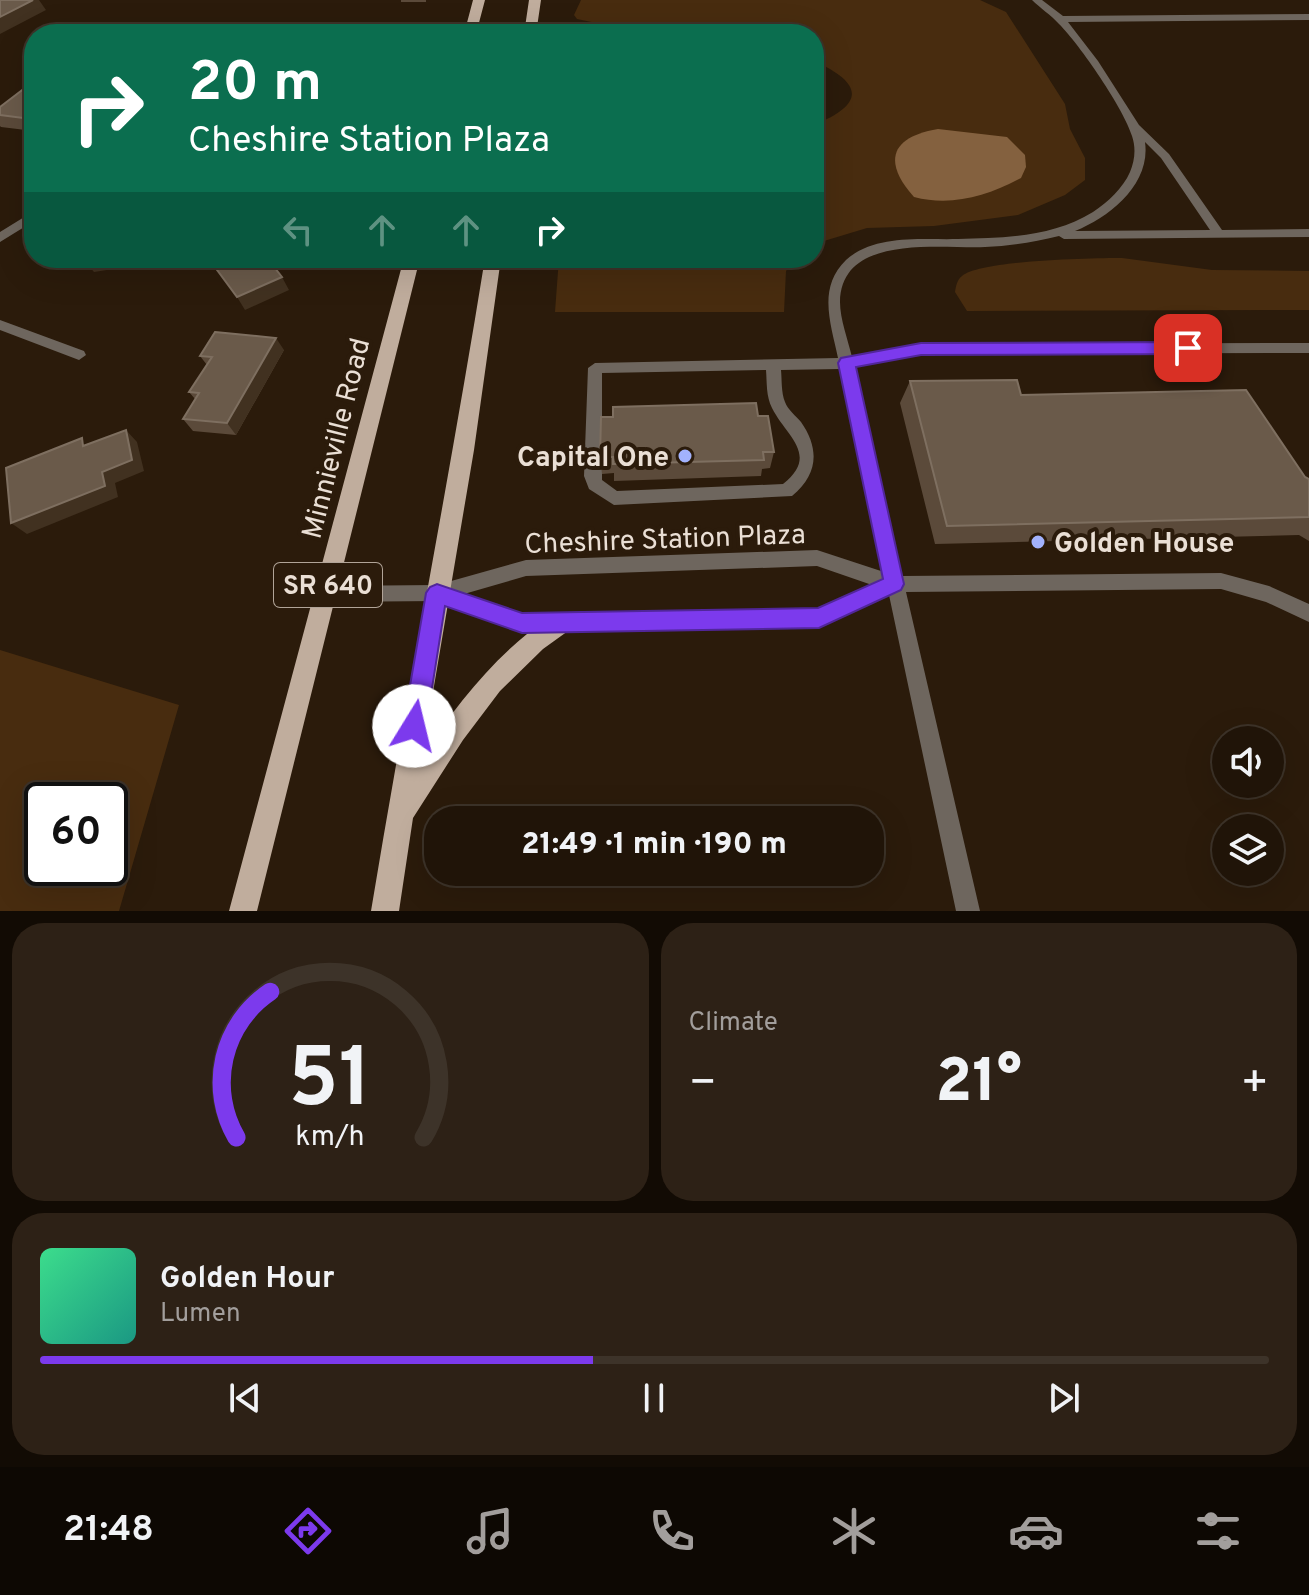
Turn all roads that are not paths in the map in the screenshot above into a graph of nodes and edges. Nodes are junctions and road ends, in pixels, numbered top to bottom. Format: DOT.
graph roads {
  1 [pos="479,0"];
  2 [pos="535,0"];
  3 [pos="1036,0"];
  4 [pos="1309,17"];
  5 [pos="1062,19"];
  6 [pos="473,24"];
  7 [pos="531,24"];
  8 [pos="1137,128"];
  9 [pos="24,222"];
  10 [pos="1309,233"];
  11 [pos="1219,234"];
  12 [pos="1046,235"];
  13 [pos="0,238"];
  14 [pos="409,268"];
  15 [pos="491,268"];
  16 [pos="0,325"];
  17 [pos="1309,348"];
  18 [pos="79,355"];
  19 [pos="847,363"];
  20 [pos="773,365"];
  21 [pos="894,584"];
  22 [pos="437,593"];
  23 [pos="325,594"];
  24 [pos="1309,613"];
  25 [pos="560,623"];
  26 [pos="400,815"];
  27 [pos="243,911"];
  28 [pos="385,911"];
  29 [pos="968,911"];
  1 -- 6 [label="main road"];
  2 -- 7 [label="main road"];
  3 -- 5 [label="street"];
  4 -- 5 [label="street"];
  5 -- 8 [label="street"];
  8 -- 11 [label="street"];
  8 -- 12 [label="street"];
  9 -- 13 [label="street"];
  10 -- 11 [label="street"];
  11 -- 12 [label="street"];
  12 -- 19 [label="street"];
  14 -- 23 [label="main road, Minnieville Road / SR 640"];
  15 -- 22 [label="main road"];
  16 -- 18 [label="street"];
  17 -- 19 [label="street"];
  19 -- 20 [label="street"];
  19 -- 21 [label="street"];
  20 -- 20 [label="street"];
  21 -- 22 [label="street, Cheshire Station Plaza"];
  21 -- 24 [label="street, Cheshire Station Plaza"];
  21 -- 25 [label="street, Cheshire Station Plaza"];
  21 -- 29 [label="street"];
  22 -- 23 [label="street, Cheshire Station Plaza"];
  22 -- 25 [label="street, Cheshire Station Plaza"];
  22 -- 26 [label="main road"];
  23 -- 27 [label="main road, Minnieville Road / SR 640"];
  25 -- 26 [label="main road"];
  26 -- 28 [label="main road"];
}
